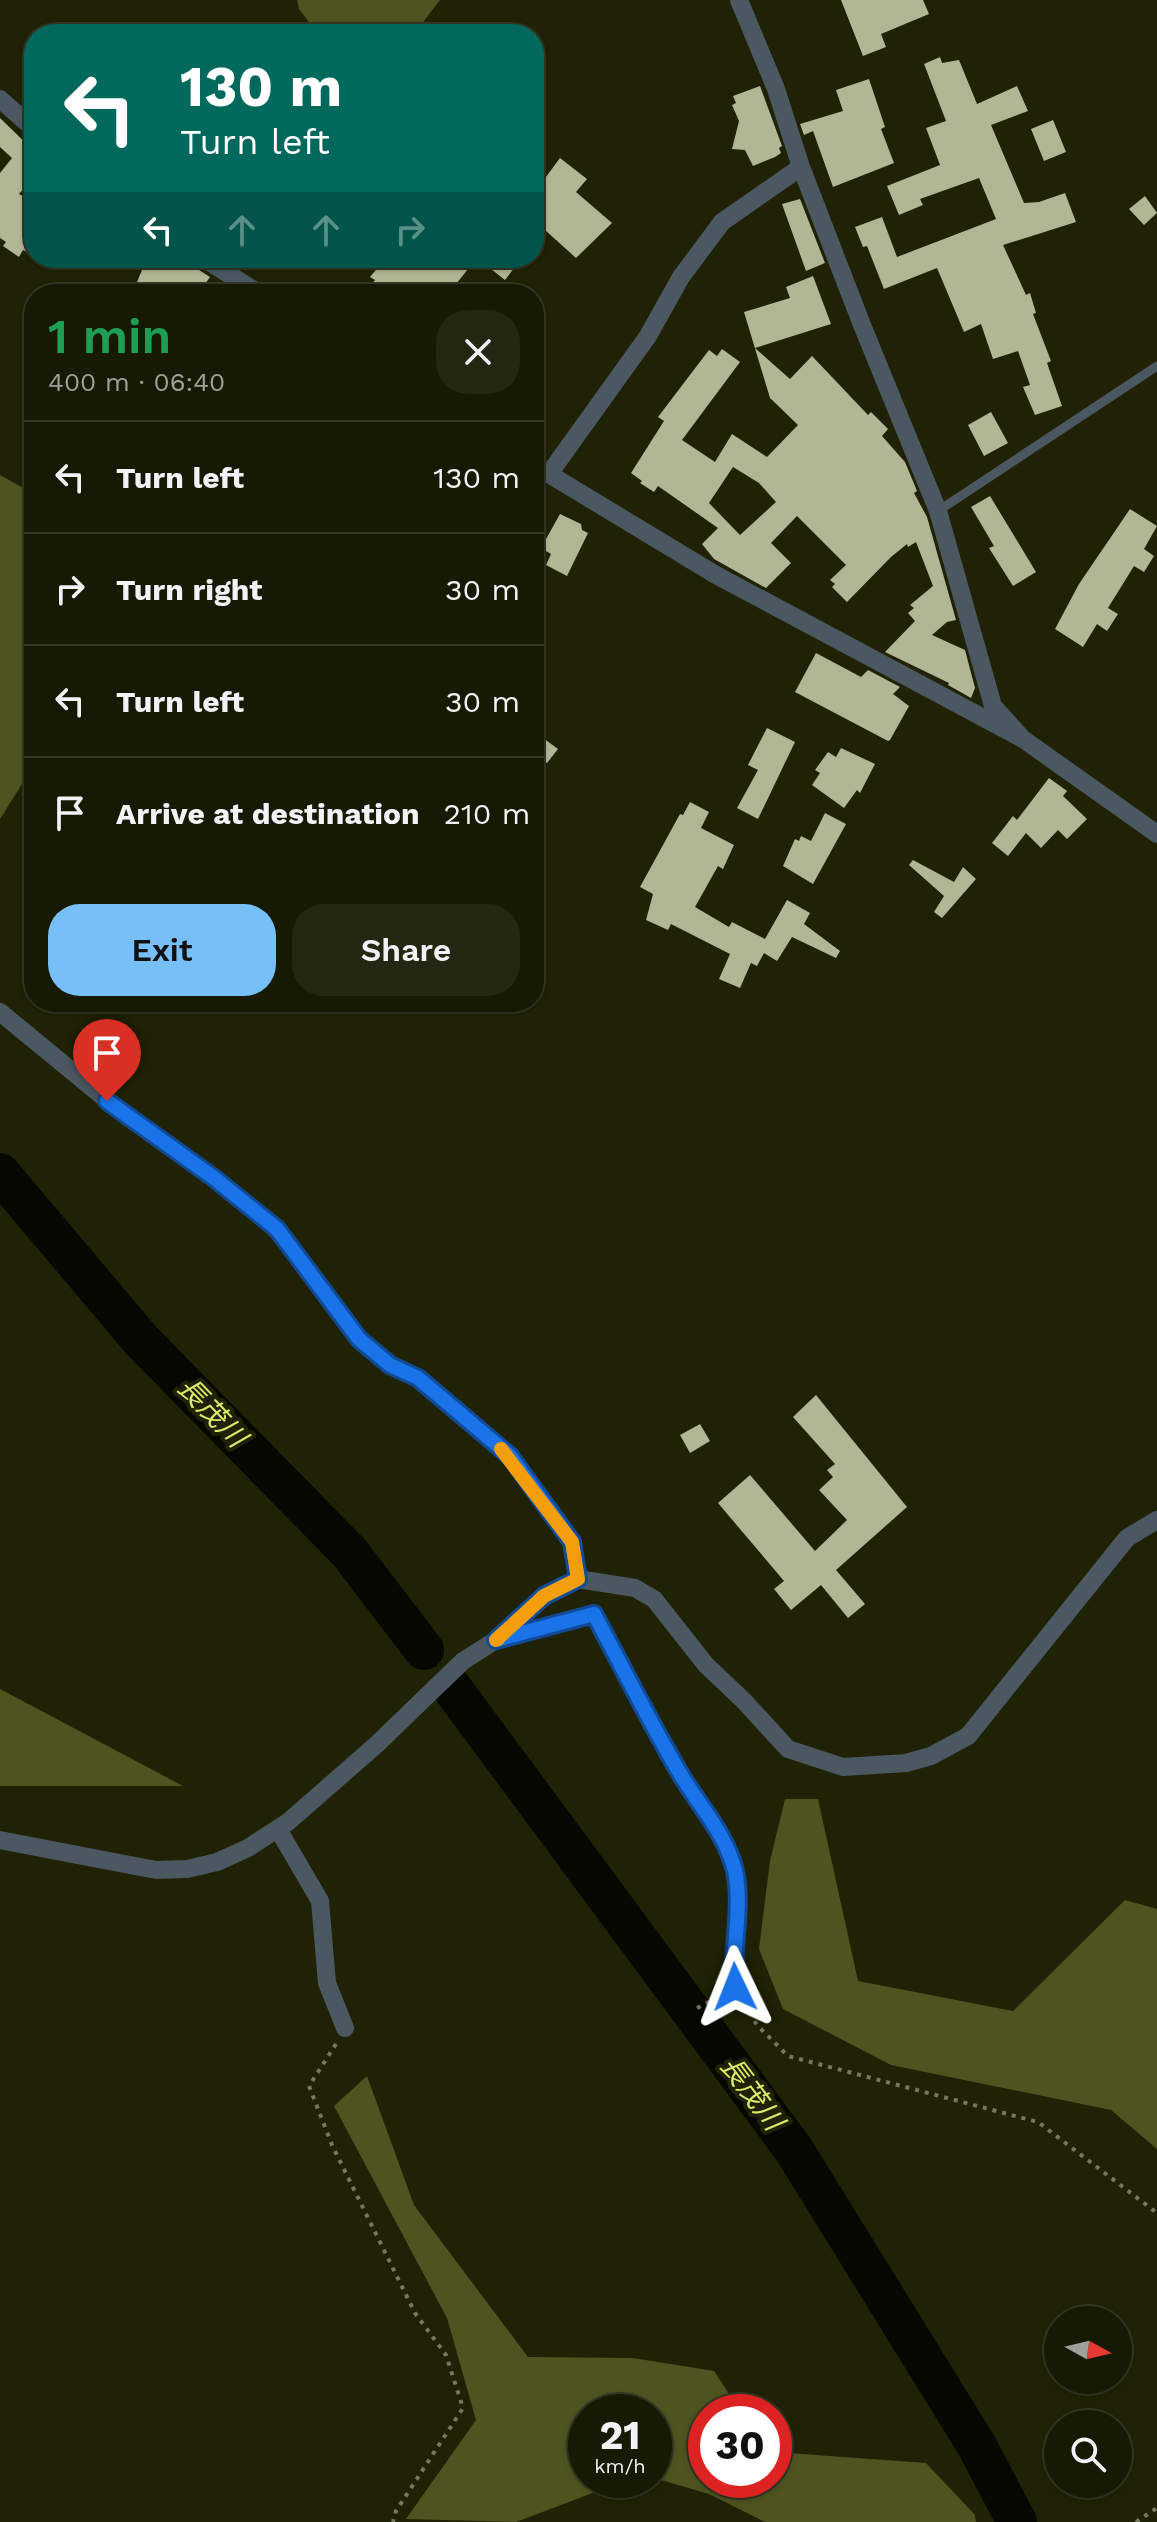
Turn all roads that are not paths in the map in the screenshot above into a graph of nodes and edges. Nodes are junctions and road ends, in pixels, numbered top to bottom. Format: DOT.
graph roads {
  1 [pos="739,0"];
  2 [pos="0,99"];
  3 [pos="24,120"];
  4 [pos="801,167"];
  5 [pos="219,268"];
  6 [pos="244,284"];
  7 [pos="1157,366"];
  8 [pos="544,466"];
  9 [pos="544,470"];
  10 [pos="938,511"];
  11 [pos="1023,739"];
  12 [pos="1157,834"];
  13 [pos="0,1012"];
  14 [pos="1157,1520"];
  15 [pos="578,1579"];
  16 [pos="496,1640"];
  17 [pos="278,1829"];
  18 [pos="0,1840"];
  19 [pos="735,1987"];
  20 [pos="345,2028"];
  1 -- 4 [label="street"];
  2 -- 3 [label="street"];
  4 -- 8 [label="street"];
  4 -- 10 [label="street"];
  5 -- 6 [label="street"];
  7 -- 10 [label="lane"];
  9 -- 11 [label="street"];
  10 -- 11 [label="street"];
  11 -- 12 [label="street"];
  13 -- 15 [label="street"];
  14 -- 15 [label="street"];
  15 -- 16 [label="street"];
  16 -- 17 [label="street"];
  16 -- 19 [label="street"];
  17 -- 18 [label="street"];
  17 -- 20 [label="street"];
}
